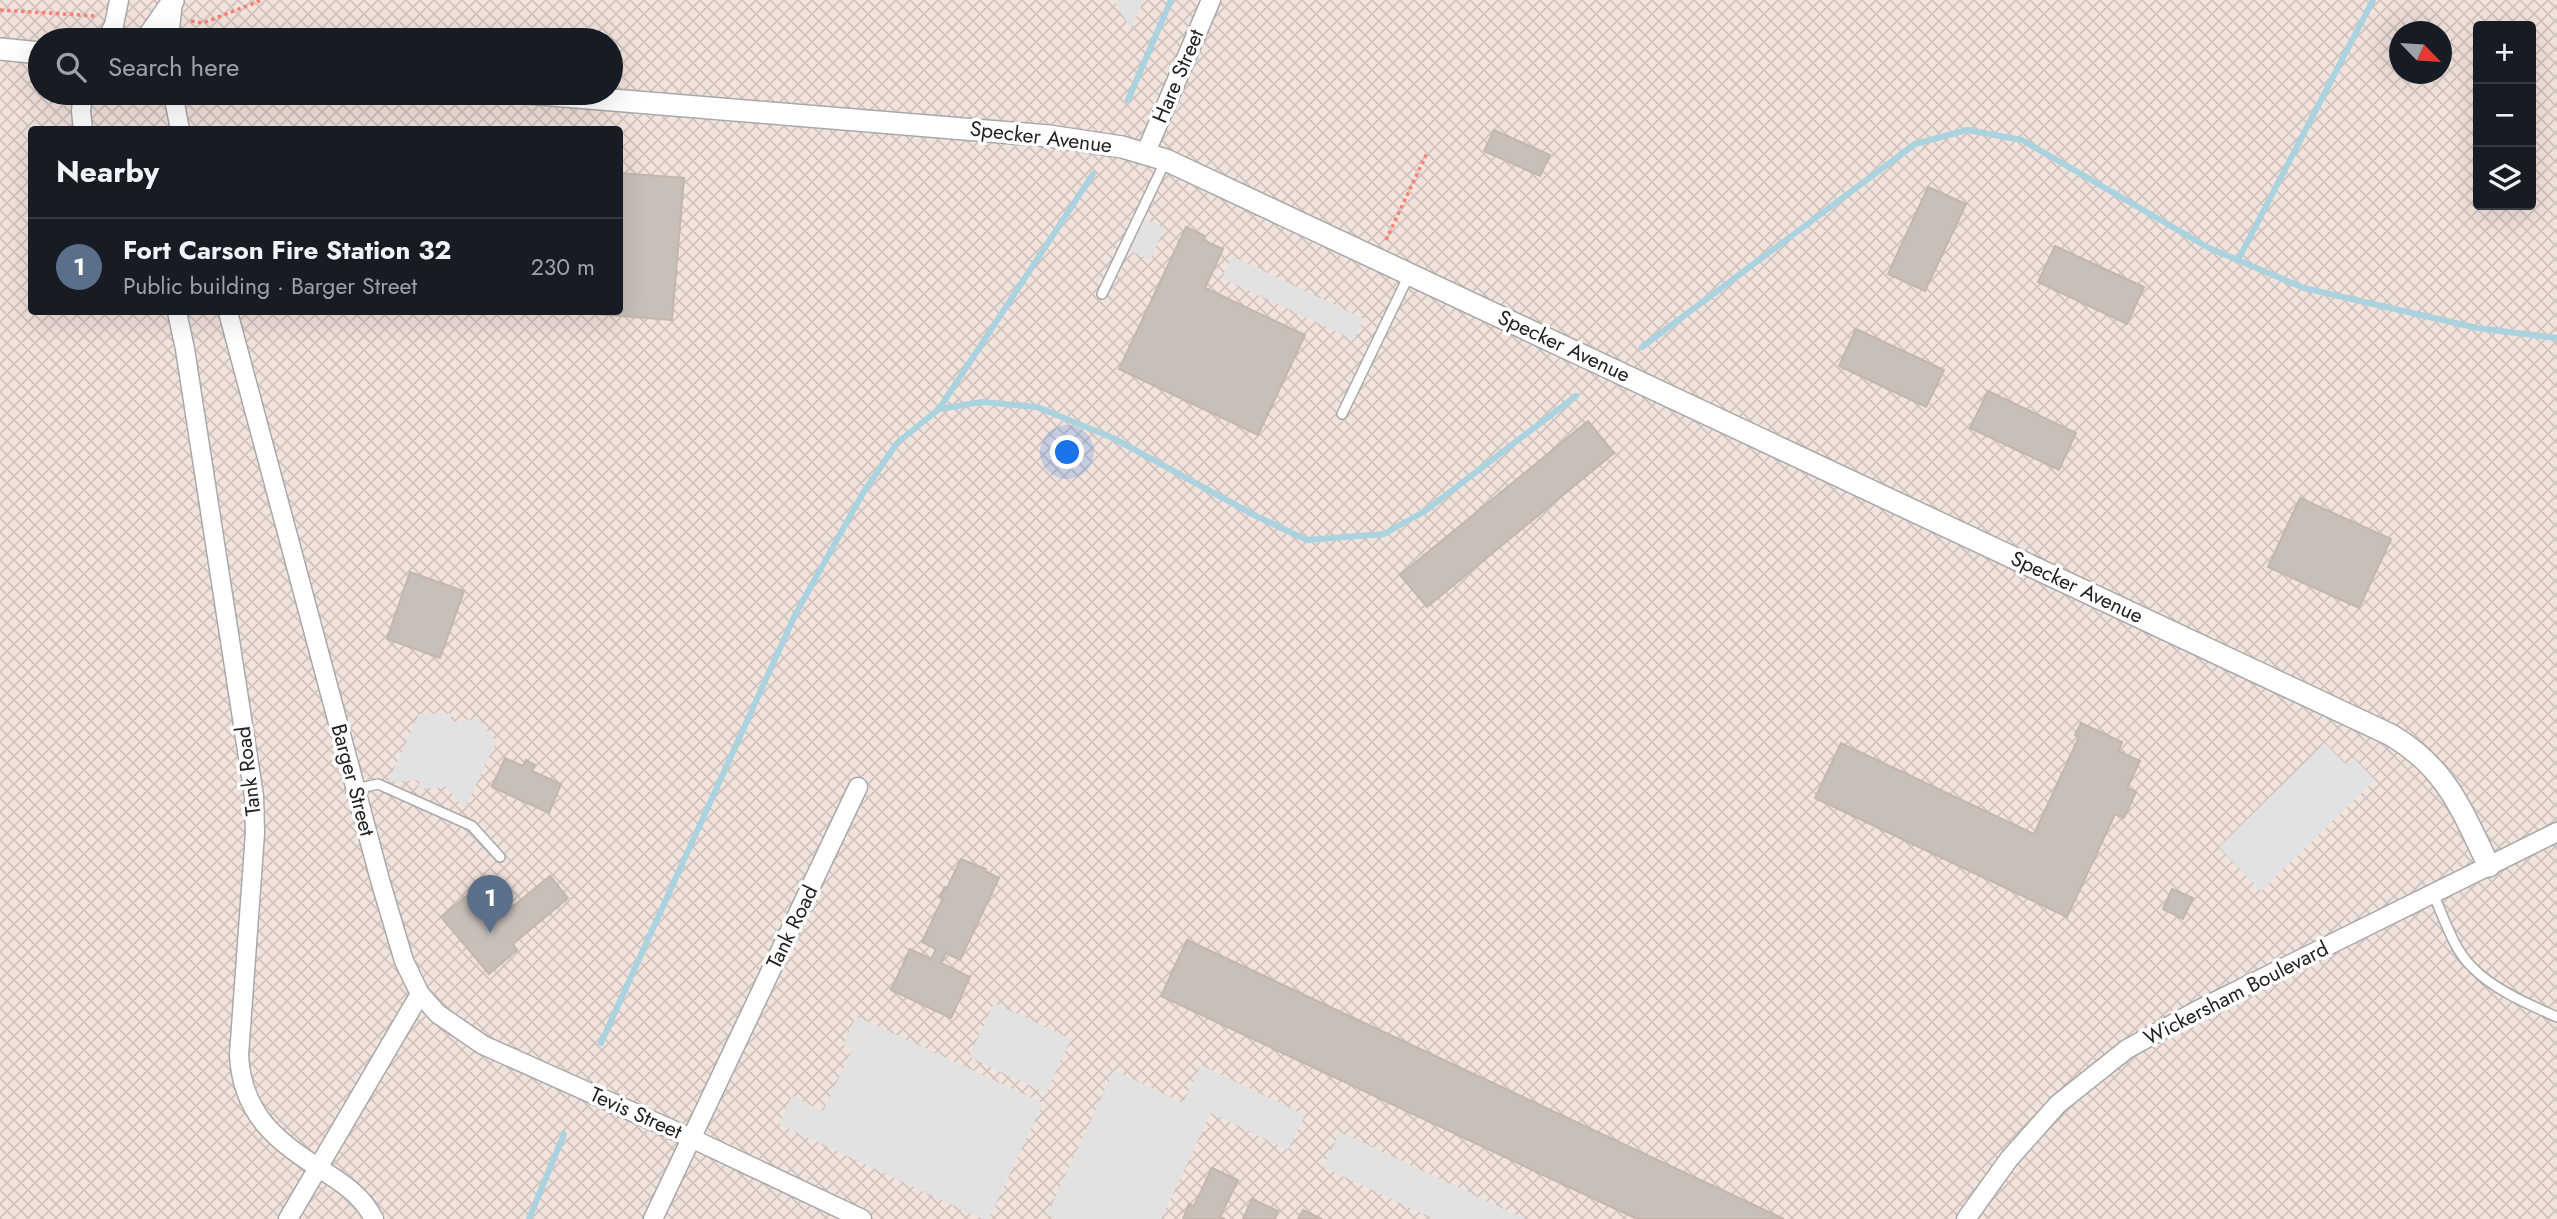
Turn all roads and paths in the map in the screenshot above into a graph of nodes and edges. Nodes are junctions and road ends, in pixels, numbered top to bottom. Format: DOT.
graph roads {
  1 [pos="119,0"];
  2 [pos="173,0"];
  3 [pos="1211,0"];
  4 [pos="112,28"];
  5 [pos="154,28"];
  6 [pos="170,28"];
  7 [pos="0,49"];
  8 [pos="28,51"];
  9 [pos="623,101"];
  10 [pos="82,105"];
  11 [pos="175,105"];
  12 [pos="83,126"];
  13 [pos="179,126"];
  14 [pos="1146,152"];
  15 [pos="1427,153"];
  16 [pos="1166,160"];
  17 [pos="1377,258"];
  18 [pos="1410,273"];
  19 [pos="1102,295"];
  20 [pos="178,315"];
  21 [pos="229,315"];
  22 [pos="1342,414"];
  23 [pos="858,787"];
  24 [pos="356,789"];
  25 [pos="2557,832"];
  26 [pos="500,857"];
  27 [pos="2489,866"];
  28 [pos="2434,894"];
  29 [pos="420,994"];
  30 [pos="2557,1017"];
  31 [pos="691,1138"];
  32 [pos="318,1168"];
  33 [pos="288,1219"];
  34 [pos="374,1219"];
  35 [pos="653,1219"];
  36 [pos="862,1219"];
  37 [pos="1966,1219"];
  1 -- 4 [label="street"];
  2 -- 5 [label="street"];
  2 -- 6 [label="street"];
  3 -- 14 [label="street, Hare Street"];
  7 -- 8 [label="street"];
  9 -- 14 [label="street, Specker Avenue"];
  10 -- 12 [label="street"];
  11 -- 13 [label="street"];
  14 -- 16 [label="street, Specker Avenue"];
  15 -- 17 [label="path"];
  16 -- 17 [label="street, Specker Avenue"];
  16 -- 19 [label="lane"];
  17 -- 18 [label="street, Specker Avenue"];
  18 -- 22 [label="lane"];
  18 -- 27 [label="street, Specker Avenue"];
  20 -- 32 [label="street, Tank Road"];
  21 -- 24 [label="street, Barger Street"];
  23 -- 31 [label="street, Tank Road"];
  24 -- 26 [label="lane"];
  24 -- 29 [label="street, Barger Street"];
  25 -- 27 [label="street, Wickersham Boulevard"];
  27 -- 28 [label="street, Wickersham Boulevard"];
  28 -- 30 [label="lane"];
  28 -- 37 [label="street, Wickersham Boulevard"];
  29 -- 31 [label="street, Tevis Street"];
  29 -- 32 [label="street"];
  31 -- 35 [label="street, Tank Road"];
  31 -- 36 [label="street, Tevis Street"];
  32 -- 33 [label="street"];
  32 -- 34 [label="street, Tank Road"];
}
